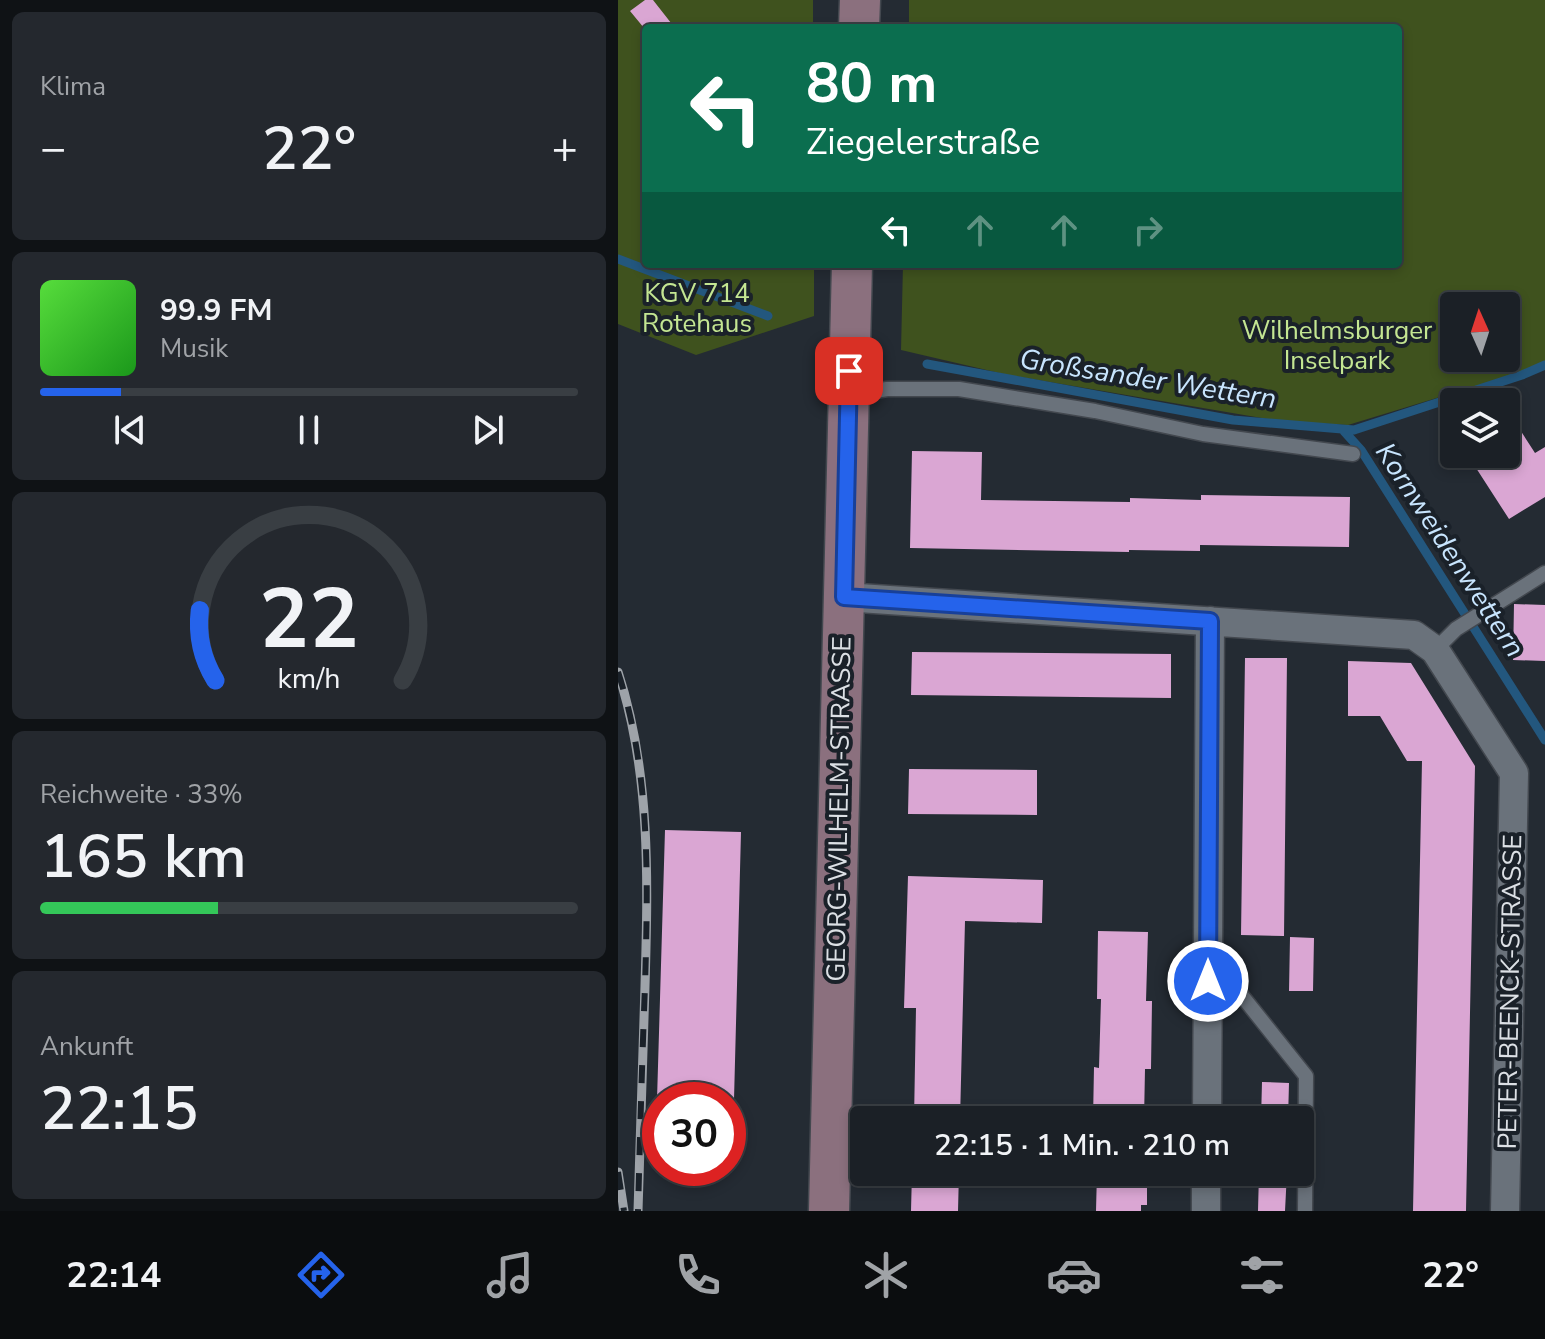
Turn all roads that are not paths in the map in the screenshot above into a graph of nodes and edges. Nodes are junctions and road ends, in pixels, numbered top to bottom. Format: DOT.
graph roads {
  1 [pos="860,0"];
  2 [pos="859,24"];
  3 [pos="852,268"];
  4 [pos="849,395"];
  5 [pos="1353,454"];
  6 [pos="1545,573"];
  7 [pos="844,597"];
  8 [pos="1210,621"];
  9 [pos="1435,650"];
  10 [pos="1208,953"];
  11 [pos="1207,1106"];
  12 [pos="1206,1186"];
  13 [pos="829,1211"];
  14 [pos="1206,1211"];
  15 [pos="1305,1211"];
  16 [pos="1505,1211"];
  1 -- 2 [label="main road"];
  3 -- 4 [label="main road, GEORG-WILHELM-STRASSE"];
  4 -- 5 [label="lane"];
  4 -- 7 [label="main road, GEORG-WILHELM-STRASSE"];
  6 -- 9 [label="lane"];
  7 -- 8 [label="street"];
  7 -- 13 [label="main road, GEORG-WILHELM-STRASSE"];
  8 -- 9 [label="street"];
  8 -- 10 [label="street"];
  9 -- 16 [label="street, PETER-BEENCK-STRASSE"];
  10 -- 11 [label="street"];
  10 -- 15 [label="lane"];
  12 -- 14 [label="street"];
}
